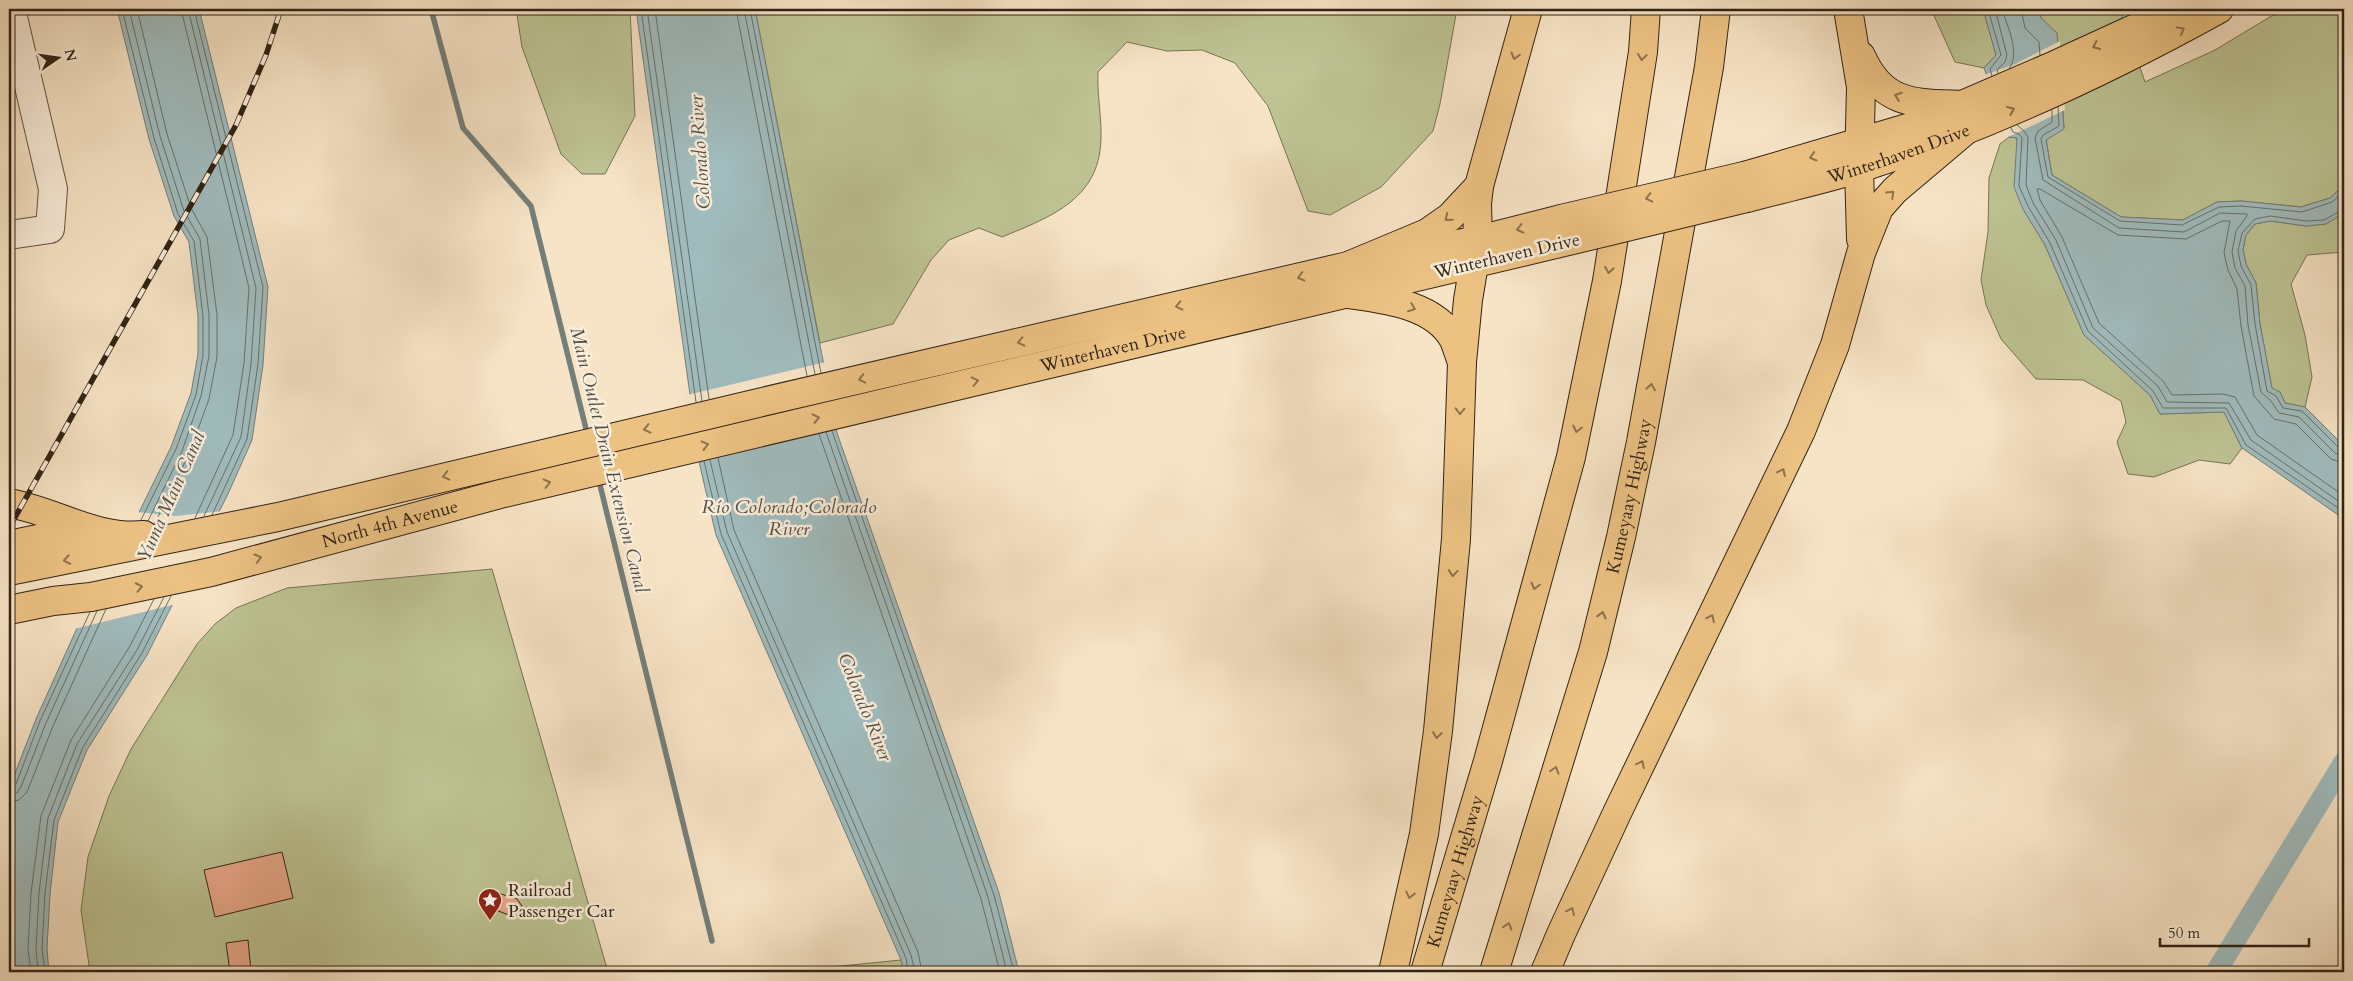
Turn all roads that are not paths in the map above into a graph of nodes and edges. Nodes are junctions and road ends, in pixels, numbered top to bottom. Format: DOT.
graph roads {
  1 [pos="11,9"];
  2 [pos="1528,9"];
  3 [pos="1646,9"];
  4 [pos="1716,9"];
  5 [pos="1848,9"];
  6 [pos="2166,9"];
  7 [pos="2219,9"];
  8 [pos="1853,36"];
  9 [pos="2140,39"];
  10 [pos="1965,117"];
  11 [pos="1859,156"];
  12 [pos="1479,186"];
  13 [pos="9,235"];
  14 [pos="1477,251"];
  15 [pos="1862,253"];
  16 [pos="1348,266"];
  17 [pos="1348,294"];
  18 [pos="1230,308"];
  19 [pos="1462,362"];
  20 [pos="762,402"];
  21 [pos="769,429"];
  22 [pos="9,503"];
  23 [pos="86,529"];
  24 [pos="121,544"];
  25 [pos="9,545"];
  26 [pos="9,571"];
  27 [pos="9,610"];
  28 [pos="1393,972"];
  29 [pos="1425,972"];
  30 [pos="1494,972"];
  31 [pos="1545,972"];
  1 -- 13 [label="street"];
  2 -- 12 [label="main road, one-way"];
  3 -- 29 [label="main road, Kumeyaay Highway, one-way"];
  30 -- 4 [label="main road, Kumeyaay Highway, one-way"];
  5 -- 8 [label="main road"];
  6 -- 9 [label="main road, Winterhaven Drive"];
  9 -- 7 [label="main road, Winterhaven Drive, one-way"];
  10 -- 8 [label="main road, one-way"];
  8 -- 11 [label="main road"];
  9 -- 10 [label="main road, Winterhaven Drive"];
  10 -- 11 [label="main road, Winterhaven Drive"];
  15 -- 10 [label="main road, one-way"];
  11 -- 14 [label="main road, Winterhaven Drive, bridge"];
  11 -- 15 [label="main road"];
  12 -- 14 [label="main road"];
  12 -- 16 [label="main road, one-way"];
  14 -- 16 [label="main road, Winterhaven Drive"];
  14 -- 17 [label="main road, Winterhaven Drive"];
  14 -- 19 [label="main road"];
  31 -- 15 [label="main road, one-way"];
  16 -- 18 [label="main road, Winterhaven Drive, one-way"];
  17 -- 18 [label="main road, Winterhaven Drive"];
  17 -- 19 [label="main road, one-way"];
  18 -- 20 [label="main road, Winterhaven Drive, one-way"];
  21 -- 18 [label="main road, Winterhaven Drive, one-way"];
  19 -- 28 [label="main road, one-way"];
  20 -- 24 [label="main road, North 4th Avenue, one-way"];
  27 -- 21 [label="main road, North 4th Avenue, one-way"];
  22 -- 23 [label="main road"];
  23 -- 24 [label="main road"];
  23 -- 25 [label="main road"];
  24 -- 26 [label="main road, North 4th Avenue, one-way"];
}
